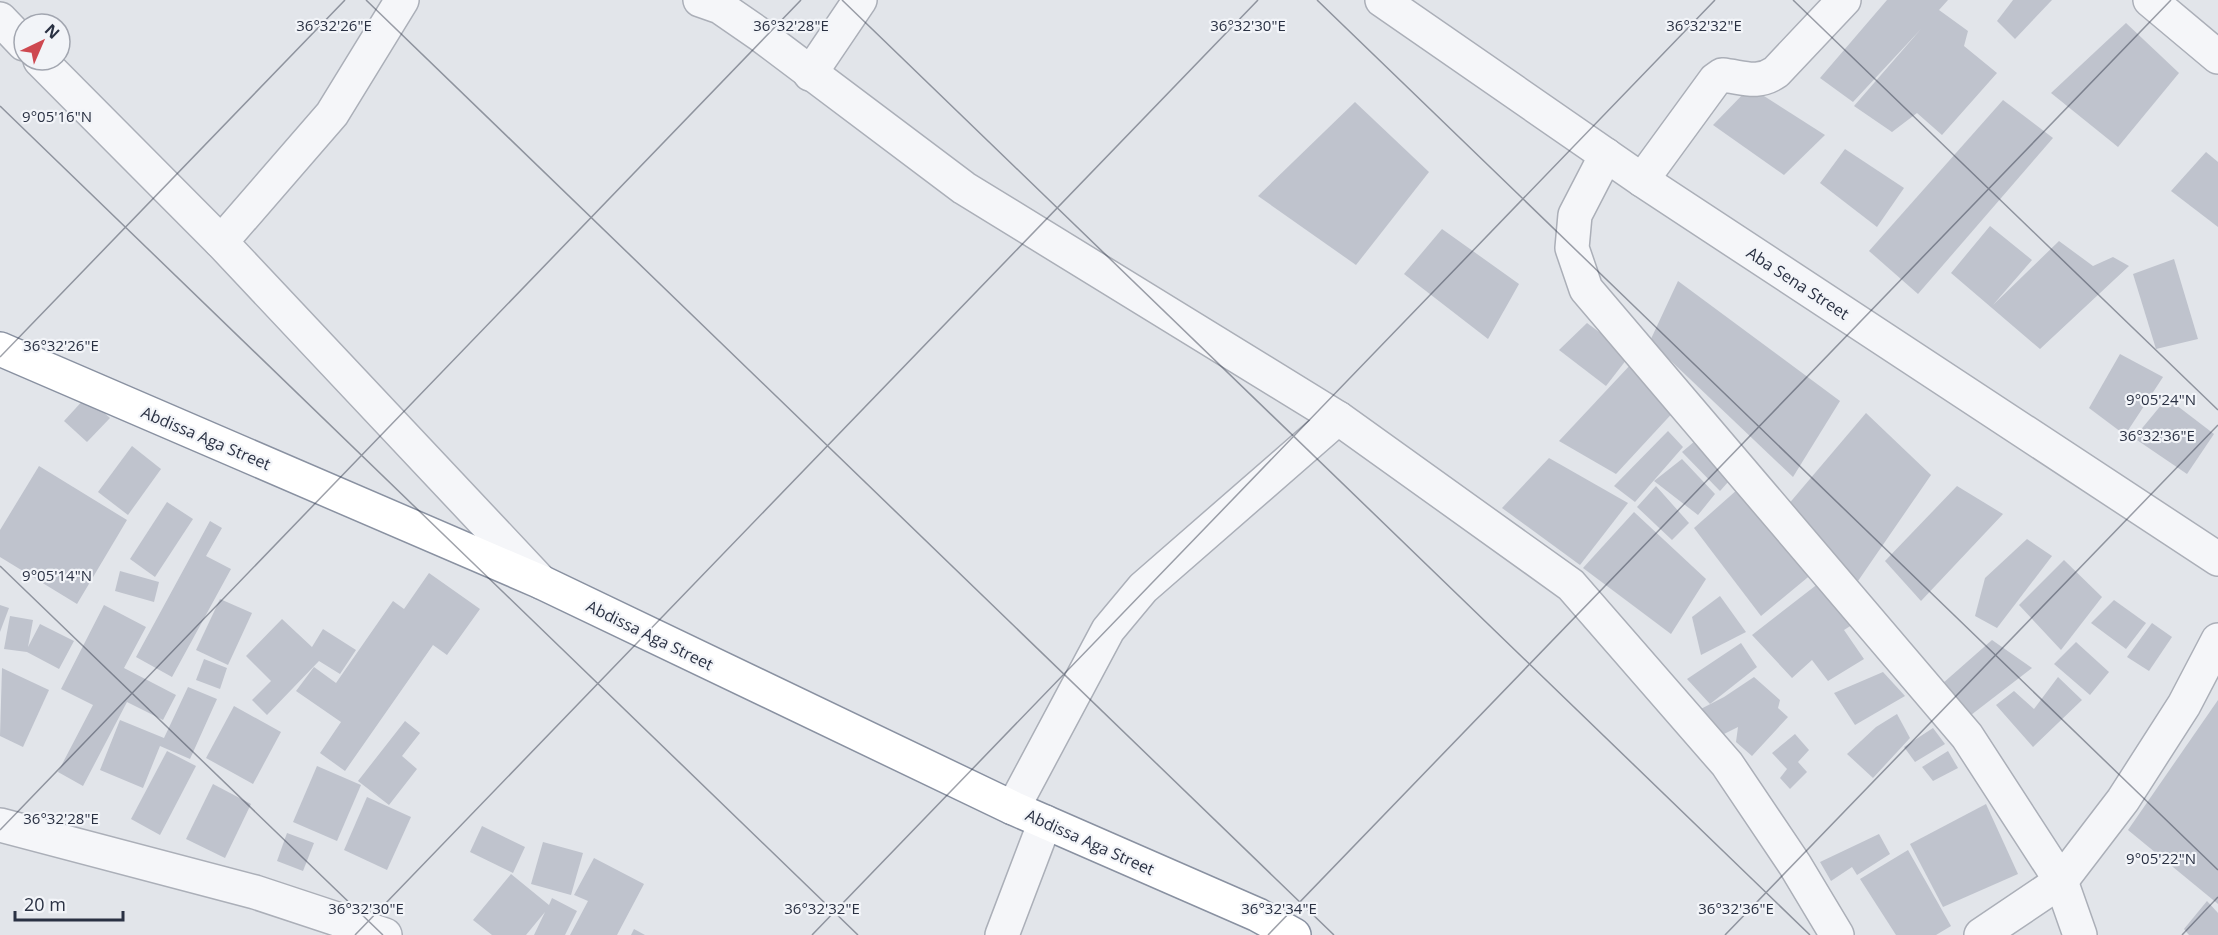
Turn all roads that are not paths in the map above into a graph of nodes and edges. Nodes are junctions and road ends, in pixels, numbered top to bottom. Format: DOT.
graph roads {
  1 [pos="402,0"];
  2 [pos="700,0"];
  3 [pos="860,0"];
  4 [pos="1382,0"];
  5 [pos="1844,0"];
  6 [pos="2150,0"];
  7 [pos="0,20"];
  8 [pos="12,32"];
  9 [pos="2218,57"];
  10 [pos="52,72"];
  11 [pos="810,74"];
  12 [pos="1606,155"];
  13 [pos="1642,180"];
  14 [pos="221,242"];
  15 [pos="0,349"];
  16 [pos="1338,418"];
  17 [pos="2218,559"];
  18 [pos="541,582"];
  19 [pos="2218,640"];
  20 [pos="1013,808"];
  21 [pos="1045,822"];
  22 [pos="0,825"];
  23 [pos="2061,881"];
  24 [pos="385,935"];
  25 [pos="1002,935"];
  26 [pos="1294,935"];
  27 [pos="1837,935"];
  28 [pos="1981,935"];
  29 [pos="2080,935"];
  1 -- 14 [label="street"];
  2 -- 11 [label="street"];
  3 -- 11 [label="street"];
  4 -- 12 [label="street, Aba Sena Street"];
  5 -- 13 [label="street"];
  6 -- 9 [label="street"];
  7 -- 8 [label="street"];
  10 -- 14 [label="street"];
  11 -- 16 [label="street"];
  12 -- 13 [label="street, Aba Sena Street"];
  12 -- 23 [label="street"];
  13 -- 17 [label="street, Aba Sena Street"];
  14 -- 18 [label="street"];
  15 -- 18 [label="highway, Abdissa Aga Street"];
  16 -- 20 [label="street"];
  16 -- 27 [label="street"];
  18 -- 20 [label="highway, Abdissa Aga Street"];
  19 -- 23 [label="street"];
  20 -- 21 [label="highway, Abdissa Aga Street"];
  21 -- 25 [label="street"];
  21 -- 26 [label="highway, Abdissa Aga Street"];
  22 -- 24 [label="street"];
  23 -- 28 [label="street"];
  23 -- 29 [label="street"];
}
